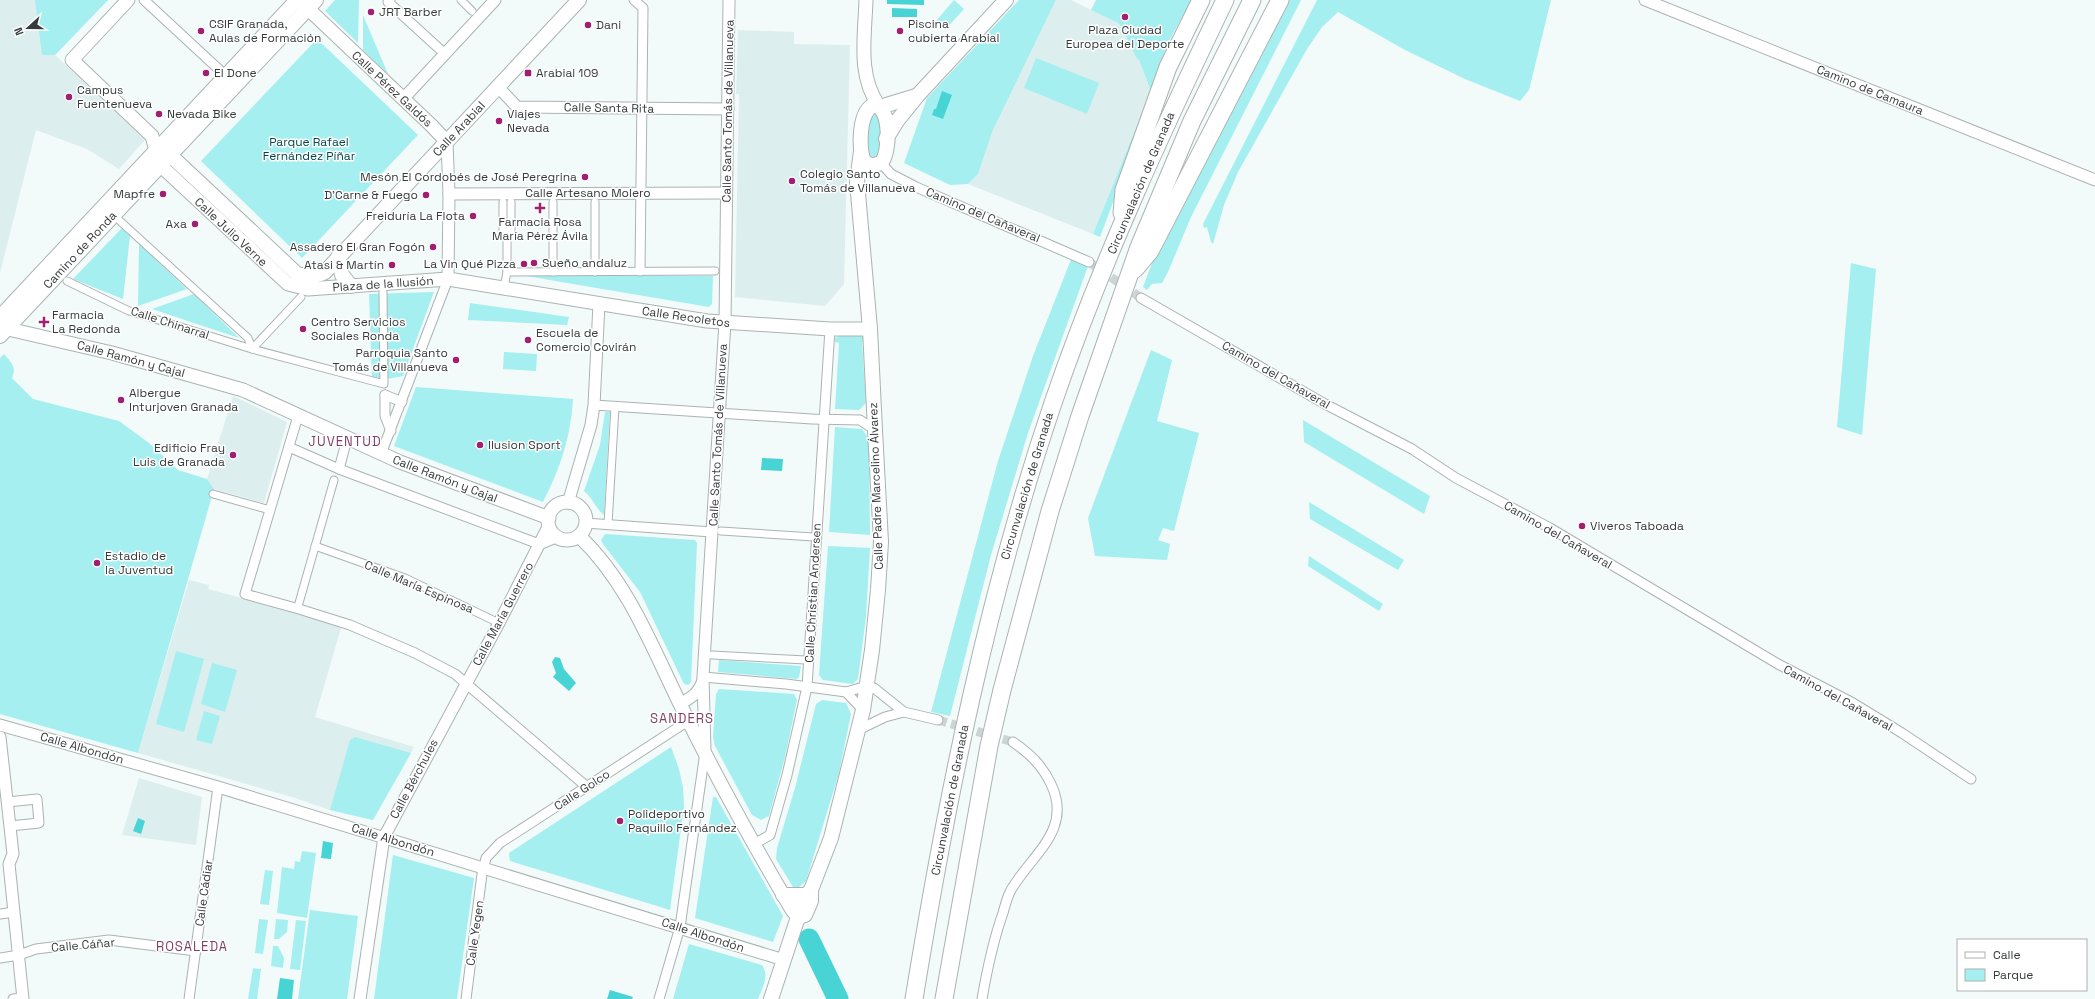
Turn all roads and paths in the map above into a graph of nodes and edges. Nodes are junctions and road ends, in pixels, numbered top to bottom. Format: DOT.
graph roads {
  1 [pos="128,0"];
  2 [pos="144,0"];
  3 [pos="461,0"];
  4 [pos="494,0"];
  5 [pos="579,0"];
  6 [pos="634,0"];
  7 [pos="730,0"];
  8 [pos="866,0"];
  9 [pos="1006,0"];
  10 [pos="1201,0"];
  11 [pos="1225,0"];
  12 [pos="1252,0"];
  13 [pos="1280,0"];
  14 [pos="1645,0"];
  15 [pos="389,1"];
  16 [pos="305,2"];
  17 [pos="472,11"];
  18 [pos="445,54"];
  19 [pos="226,76"];
  20 [pos="498,88"];
  21 [pos="918,94"];
  22 [pos="403,99"];
  23 [pos="880,107"];
  24 [pos="642,108"];
  25 [pos="728,109"];
  26 [pos="886,139"];
  27 [pos="447,142"];
  28 [pos="861,151"];
  29 [pos="164,153"];
  30 [pos="879,164"];
  31 [pos="160,165"];
  32 [pos="2095,180"];
  33 [pos="640,193"];
  34 [pos="726,193"];
  35 [pos="449,194"];
  36 [pos="859,194"];
  37 [pos="503,202"];
  38 [pos="511,202"];
  39 [pos="553,202"];
  40 [pos="595,202"];
  41 [pos="120,221"];
  42 [pos="507,230"];
  43 [pos="1120,230"];
  44 [pos="338,257"];
  45 [pos="1089,262"];
  46 [pos="640,271"];
  47 [pos="715,271"];
  48 [pos="507,272"];
  49 [pos="553,272"];
  50 [pos="595,272"];
  51 [pos="316,276"];
  52 [pos="1127,278"];
  53 [pos="448,279"];
  54 [pos="67,281"];
  55 [pos="351,286"];
  56 [pos="504,287"];
  57 [pos="383,292"];
  58 [pos="304,293"];
  59 [pos="1141,298"];
  60 [pos="599,304"];
  61 [pos="724,322"];
  62 [pos="2,327"];
  63 [pos="830,329"];
  64 [pos="870,329"];
  65 [pos="252,350"];
  66 [pos="384,384"];
  67 [pos="402,402"];
  68 [pos="594,406"];
  69 [pos="615,407"];
  70 [pos="874,410"];
  71 [pos="719,413"];
  72 [pos="298,416"];
  73 [pos="825,419"];
  74 [pos="860,420"];
  75 [pos="875,430"];
  76 [pos="391,431"];
  77 [pos="347,439"];
  78 [pos="289,447"];
  79 [pos="381,454"];
  80 [pos="339,469"];
  81 [pos="334,480"];
  82 [pos="213,494"];
  83 [pos="568,503"];
  84 [pos="270,510"];
  85 [pos="549,521"];
  86 [pos="585,523"];
  87 [pos="608,524"];
  88 [pos="716,531"];
  89 [pos="579,536"];
  90 [pos="556,537"];
  91 [pos="814,537"];
  92 [pos="539,544"];
  93 [pos="315,546"];
  94 [pos="299,603"];
  95 [pos="499,623"];
  96 [pos="712,654"];
  97 [pos="806,660"];
  98 [pos="704,677"];
  99 [pos="466,683"];
  100 [pos="867,686"];
  101 [pos="807,687"];
  102 [pos="846,692"];
  103 [pos="680,704"];
  104 [pos="863,710"];
  105 [pos="904,712"];
  106 [pos="704,714"];
  107 [pos="938,720"];
  108 [pos="688,721"];
  109 [pos="0,725"];
  110 [pos="858,730"];
  111 [pos="0,737"];
  112 [pos="1013,742"];
  113 [pos="705,752"];
  114 [pos="2,777"];
  115 [pos="1971,779"];
  116 [pos="218,787"];
  117 [pos="588,787"];
  118 [pos="7,802"];
  119 [pos="10,826"];
  120 [pos="384,837"];
  121 [pos="754,844"];
  122 [pos="5,865"];
  123 [pos="484,867"];
  124 [pos="808,892"];
  125 [pos="783,895"];
  126 [pos="14,912"];
  127 [pos="0,914"];
  128 [pos="798,917"];
  129 [pos="680,927"];
  130 [pos="196,951"];
  131 [pos="18,955"];
  132 [pos="0,958"];
  133 [pos="784,960"];
  134 [pos="20,999"];
  135 [pos="190,999"];
  136 [pos="360,999"];
  137 [pos="466,999"];
  138 [pos="659,999"];
  139 [pos="771,999"];
  140 [pos="914,999"];
  141 [pos="944,999"];
  142 [pos="982,999"];
  1 -- 29 [label="main road"];
  2 -- 19 [label="street"];
  3 -- 17 [label="street"];
  4 -- 18 [label="street"];
  5 -- 20 [label="main road, Calle Arabial"];
  6 -- 24 [label="street"];
  7 -- 25 [label="street, Calle Santo Tomás de Villanueva"];
  8 -- 23 [label="main road"];
  9 -- 21 [label="main road"];
  10 -- 43 [label="highway"];
  11 -- 43 [label="highway, Circunvalación de Granada"];
  12 -- 52 [label="highway, Circunvalación de Granada"];
  13 -- 52 [label="highway"];
  14 -- 32 [label="street, Camino de Camaura"];
  15 -- 18 [label="street"];
  16 -- 19 [label="main road, Camino de Ronda"];
  16 -- 22 [label="main road, Calle Pérez Galdós"];
  16 -- 29 [label="main road, Camino de Ronda"];
  18 -- 22 [label="street"];
  19 -- 29 [label="main road, Camino de Ronda"];
  20 -- 24 [label="street, Calle Santa Rita"];
  20 -- 27 [label="main road, Calle Arabial"];
  21 -- 23 [label="main road"];
  21 -- 26 [label="main road"];
  22 -- 27 [label="main road, Calle Pérez Galdós"];
  23 -- 26 [label="main road"];
  23 -- 28 [label="main road, Calle Padre Marcelino Álvarez"];
  24 -- 25 [label="street, Calle Santa Rita"];
  24 -- 33 [label="street"];
  25 -- 34 [label="street, Calle Santo Tomás de Villanueva"];
  26 -- 30 [label="main road"];
  27 -- 35 [label="street"];
  27 -- 44 [label="main road, Calle Arabial"];
  28 -- 30 [label="main road"];
  28 -- 36 [label="main road, Calle Padre Marcelino Álvarez"];
  29 -- 31 [label="main road, Camino de Ronda"];
  29 -- 51 [label="main road, Calle Julio Verne"];
  29 -- 62 [label="main road, Camino de Ronda"];
  30 -- 36 [label="main road, Calle Padre Marcelino Álvarez"];
  30 -- 45 [label="street, Camino del Cañaveral"];
  31 -- 58 [label="main road, Calle Julio Verne"];
  31 -- 62 [label="main road, Camino de Ronda"];
  33 -- 34 [label="street, Calle Artesano Molero"];
  33 -- 35 [label="street, Calle Artesano Molero"];
  33 -- 46 [label="street"];
  34 -- 61 [label="street, Calle Santo Tomás de Villanueva"];
  35 -- 53 [label="street"];
  36 -- 64 [label="main road, Calle Padre Marcelino Álvarez"];
  37 -- 42 [label="street"];
  38 -- 42 [label="street"];
  39 -- 49 [label="street"];
  40 -- 50 [label="street"];
  41 -- 65 [label="street"];
  42 -- 48 [label="street"];
  43 -- 140 [label="highway, Circunvalación de Granada"];
  44 -- 51 [label="main road, Calle Arabial"];
  44 -- 55 [label="main road"];
  46 -- 47 [label="street"];
  46 -- 50 [label="street"];
  48 -- 49 [label="street"];
  48 -- 56 [label="street"];
  49 -- 50 [label="street"];
  52 -- 141 [label="highway, Circunvalación de Granada"];
  53 -- 55 [label="main road, Plaza de la Ilusión"];
  53 -- 56 [label="main road, Calle Recoletos"];
  53 -- 67 [label="street, Plaza de la Ilusión"];
  54 -- 65 [label="street, Calle Chinarral"];
  55 -- 58 [label="main road, Plaza de la Ilusión"];
  56 -- 60 [label="main road, Calle Recoletos"];
  57 -- 66 [label="street, Plaza de la Ilusión"];
  58 -- 65 [label="street"];
  59 -- 115 [label="street, Camino del Cañaveral"];
  60 -- 61 [label="main road, Calle Recoletos"];
  60 -- 68 [label="street"];
  61 -- 63 [label="main road, Calle Recoletos"];
  61 -- 71 [label="street, Calle Santo Tomás de Villanueva"];
  62 -- 72 [label="main road, Calle Ramón y Cajal"];
  63 -- 64 [label="main road, Calle Recoletos"];
  63 -- 73 [label="street, Calle Christian Andersen"];
  64 -- 70 [label="main road, Calle Padre Marcelino Álvarez"];
  65 -- 66 [label="street, Calle Chinarral"];
  67 -- 76 [label="street, Plaza de la Ilusión"];
  67 -- 76 [label="street"];
  68 -- 69 [label="street"];
  68 -- 83 [label="street"];
  69 -- 71 [label="street"];
  69 -- 87 [label="street"];
  70 -- 74 [label="street"];
  70 -- 75 [label="main road, Calle Padre Marcelino Álvarez"];
  71 -- 73 [label="street"];
  71 -- 88 [label="street, Calle Santo Tomás de Villanueva"];
  72 -- 77 [label="main road, Calle Ramón y Cajal"];
  72 -- 78 [label="street"];
  73 -- 74 [label="street"];
  73 -- 101 [label="street, Calle Christian Andersen"];
  74 -- 75 [label="street"];
  75 -- 100 [label="main road, Calle Padre Marcelino Álvarez"];
  76 -- 79 [label="street, Plaza de la Ilusión"];
  77 -- 79 [label="main road, Calle Ramón y Cajal"];
  77 -- 80 [label="street"];
  78 -- 80 [label="street"];
  78 -- 84 [label="street"];
  79 -- 85 [label="main road, Calle Ramón y Cajal"];
  80 -- 92 [label="street"];
  81 -- 93 [label="street"];
  82 -- 84 [label="street"];
  83 -- 85 [label="main road"];
  83 -- 86 [label="main road"];
  84 -- 99 [label="street"];
  85 -- 90 [label="main road"];
  85 -- 92 [label="street, Calle María Guerrero"];
  86 -- 87 [label="street"];
  86 -- 89 [label="main road"];
  87 -- 88 [label="street"];
  88 -- 91 [label="street"];
  88 -- 98 [label="street, Calle Santo Tomás de Villanueva"];
  89 -- 90 [label="main road"];
  89 -- 103 [label="main road"];
  90 -- 92 [label="street"];
  92 -- 95 [label="street, Calle María Guerrero"];
  93 -- 94 [label="street"];
  93 -- 95 [label="street, Calle María Espinosa"];
  95 -- 99 [label="street, Calle María Guerrero"];
  96 -- 97 [label="street"];
  98 -- 101 [label="street"];
  98 -- 103 [label="street, Calle Santo Tomás de Villanueva"];
  98 -- 106 [label="street, Calle Santo Tomás de Villanueva"];
  99 -- 117 [label="street"];
  99 -- 120 [label="street, Calle Bérchules"];
  100 -- 102 [label="street"];
  100 -- 104 [label="main road, Calle Padre Marcelino Álvarez"];
  100 -- 105 [label="street"];
  101 -- 102 [label="street"];
  101 -- 121 [label="street, Calle Christian Andersen"];
  102 -- 104 [label="street"];
  103 -- 108 [label="main road"];
  104 -- 110 [label="main road, Calle Padre Marcelino Álvarez"];
  105 -- 107 [label="street"];
  105 -- 110 [label="street"];
  106 -- 108 [label="street"];
  106 -- 113 [label="street, Calle Santo Tomás de Villanueva"];
  108 -- 113 [label="main road"];
  108 -- 117 [label="street, Calle Golco"];
  109 -- 116 [label="street, Calle Albondón"];
  110 -- 124 [label="main road, Calle Padre Marcelino Álvarez"];
  111 -- 114 [label="street"];
  112 -- 142 [label="street"];
  113 -- 121 [label="main road"];
  113 -- 129 [label="street"];
  114 -- 118 [label="street"];
  116 -- 120 [label="street, Calle Albondón"];
  116 -- 130 [label="street, Calle Cádiar"];
  117 -- 123 [label="street, Calle Golco"];
  118 -- 119 [label="street"];
  118 -- 119 [label="street"];
  119 -- 122 [label="street"];
  120 -- 123 [label="street, Calle Albondón"];
  120 -- 136 [label="street, Calle Bérchules"];
  121 -- 125 [label="main road"];
  122 -- 126 [label="street"];
  123 -- 129 [label="street, Calle Albondón"];
  123 -- 137 [label="street, Calle Yegen"];
  124 -- 125 [label="main road"];
  124 -- 128 [label="main road, Calle Padre Marcelino Álvarez"];
  125 -- 128 [label="main road"];
  126 -- 127 [label="street"];
  126 -- 131 [label="street"];
  128 -- 133 [label="main road, Calle Padre Marcelino Álvarez"];
  129 -- 133 [label="street, Calle Albondón"];
  129 -- 138 [label="street"];
  130 -- 131 [label="street, Calle Cáñar"];
  130 -- 135 [label="street, Calle Cádiar"];
  131 -- 132 [label="street, Calle Cáñar"];
  131 -- 134 [label="street"];
  133 -- 139 [label="main road, Calle Padre Marcelino Álvarez"];
}
